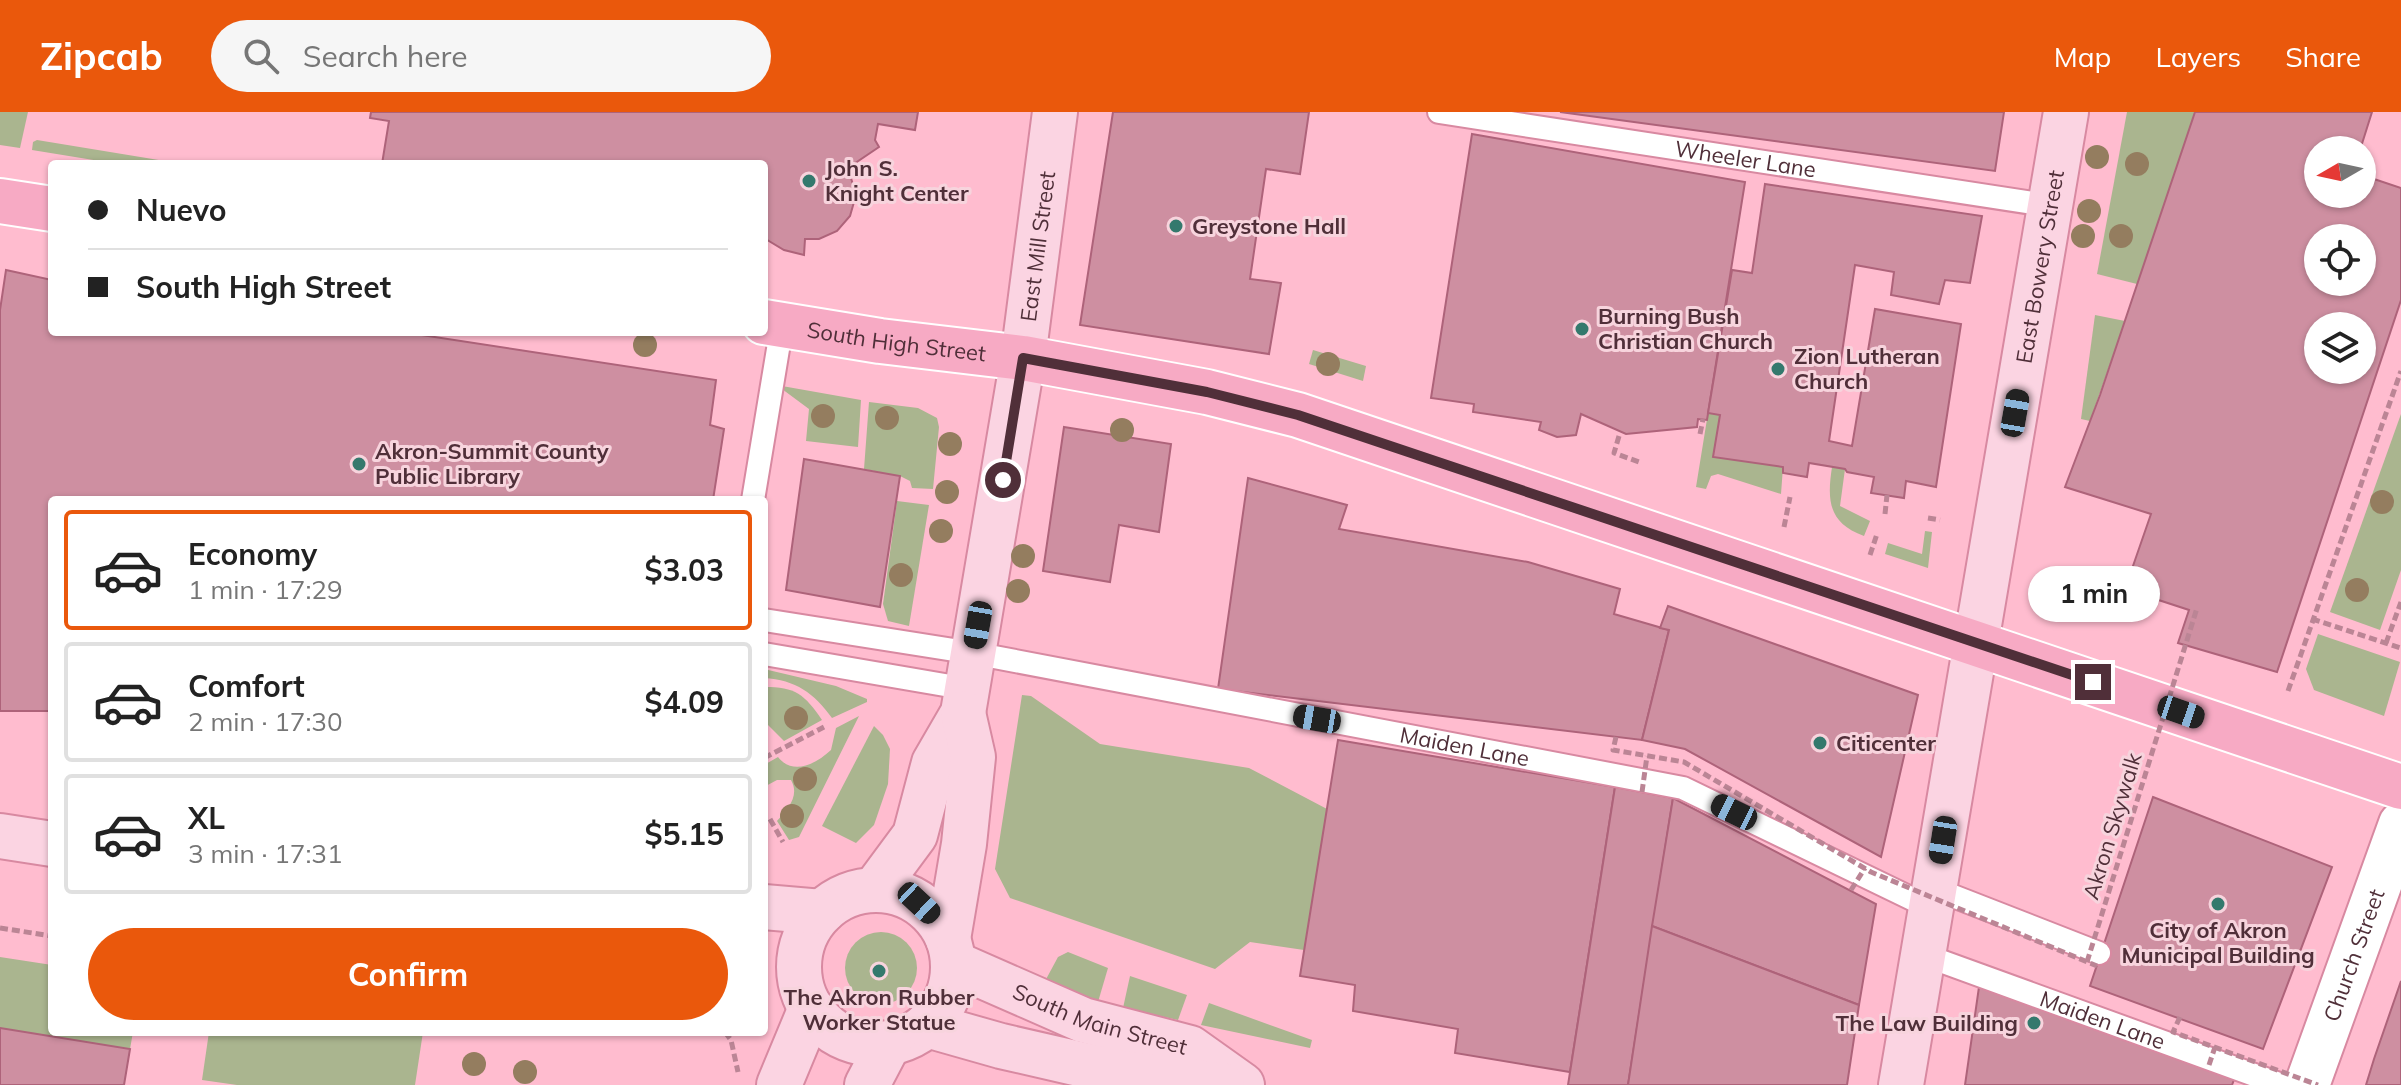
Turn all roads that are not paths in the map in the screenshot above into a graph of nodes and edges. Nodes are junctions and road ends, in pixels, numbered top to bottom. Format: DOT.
graph roads {
  1 [pos="1055,112"];
  2 [pos="1439,112"];
  3 [pos="2066,112"];
  4 [pos="0,201"];
  5 [pos="2052,206"];
  6 [pos="48,208"];
  7 [pos="773,324"];
  8 [pos="1023,358"];
  9 [pos="753,496"];
  10 [pos="768,621"];
  11 [pos="1974,642"];
  12 [pos="768,655"];
  13 [pos="968,685"];
  14 [pos="2401,787"];
  15 [pos="2401,824"];
  16 [pos="0,836"];
  17 [pos="48,843"];
  18 [pos="875,889"];
  19 [pos="1934,899"];
  20 [pos="768,907"];
  21 [pos="822,912"];
  22 [pos="950,951"];
  23 [pos="1924,955"];
  24 [pos="2094,960"];
  25 [pos="792,987"];
  26 [pos="908,1034"];
  27 [pos="779,1085"];
  28 [pos="867,1085"];
  29 [pos="1222,1085"];
  30 [pos="1242,1085"];
  31 [pos="1901,1085"];
  32 [pos="2282,1085"];
  33 [pos="2307,1085"];
  1 -- 8 [label="street, East Mill Street"];
  2 -- 5 [label="lane, Wheeler Lane"];
  3 -- 5 [label="street, East Bowery Street"];
  4 -- 6 [label="main road"];
  5 -- 11 [label="street, East Bowery Street"];
  7 -- 8 [label="main road, South High Street"];
  7 -- 9 [label="lane"];
  8 -- 11 [label="main road, South High Street"];
  8 -- 13 [label="street, East Mill Street"];
  10 -- 13 [label="lane"];
  11 -- 14 [label="main road, South High Street"];
  11 -- 19 [label="street, East Bowery Street"];
  12 -- 13 [label="lane"];
  13 -- 18 [label="street, East Mill Street"];
  13 -- 19 [label="lane, Maiden Lane"];
  13 -- 22 [label="street, East Mill Street"];
  15 -- 33 [label="street, Church Street"];
  16 -- 17 [label="street"];
  18 -- 21 [label="street"];
  18 -- 22 [label="street"];
  19 -- 23 [label="street, East Bowery Street"];
  19 -- 24 [label="lane, Maiden Lane"];
  20 -- 21 [label="street"];
  21 -- 25 [label="street"];
  22 -- 26 [label="street"];
  22 -- 30 [label="street, South Main Street"];
  23 -- 31 [label="street, East Bowery Street"];
  23 -- 32 [label="lane, Maiden Lane"];
  25 -- 26 [label="street"];
  25 -- 27 [label="street"];
  26 -- 28 [label="street"];
  26 -- 29 [label="street, South Main Street"];
}
